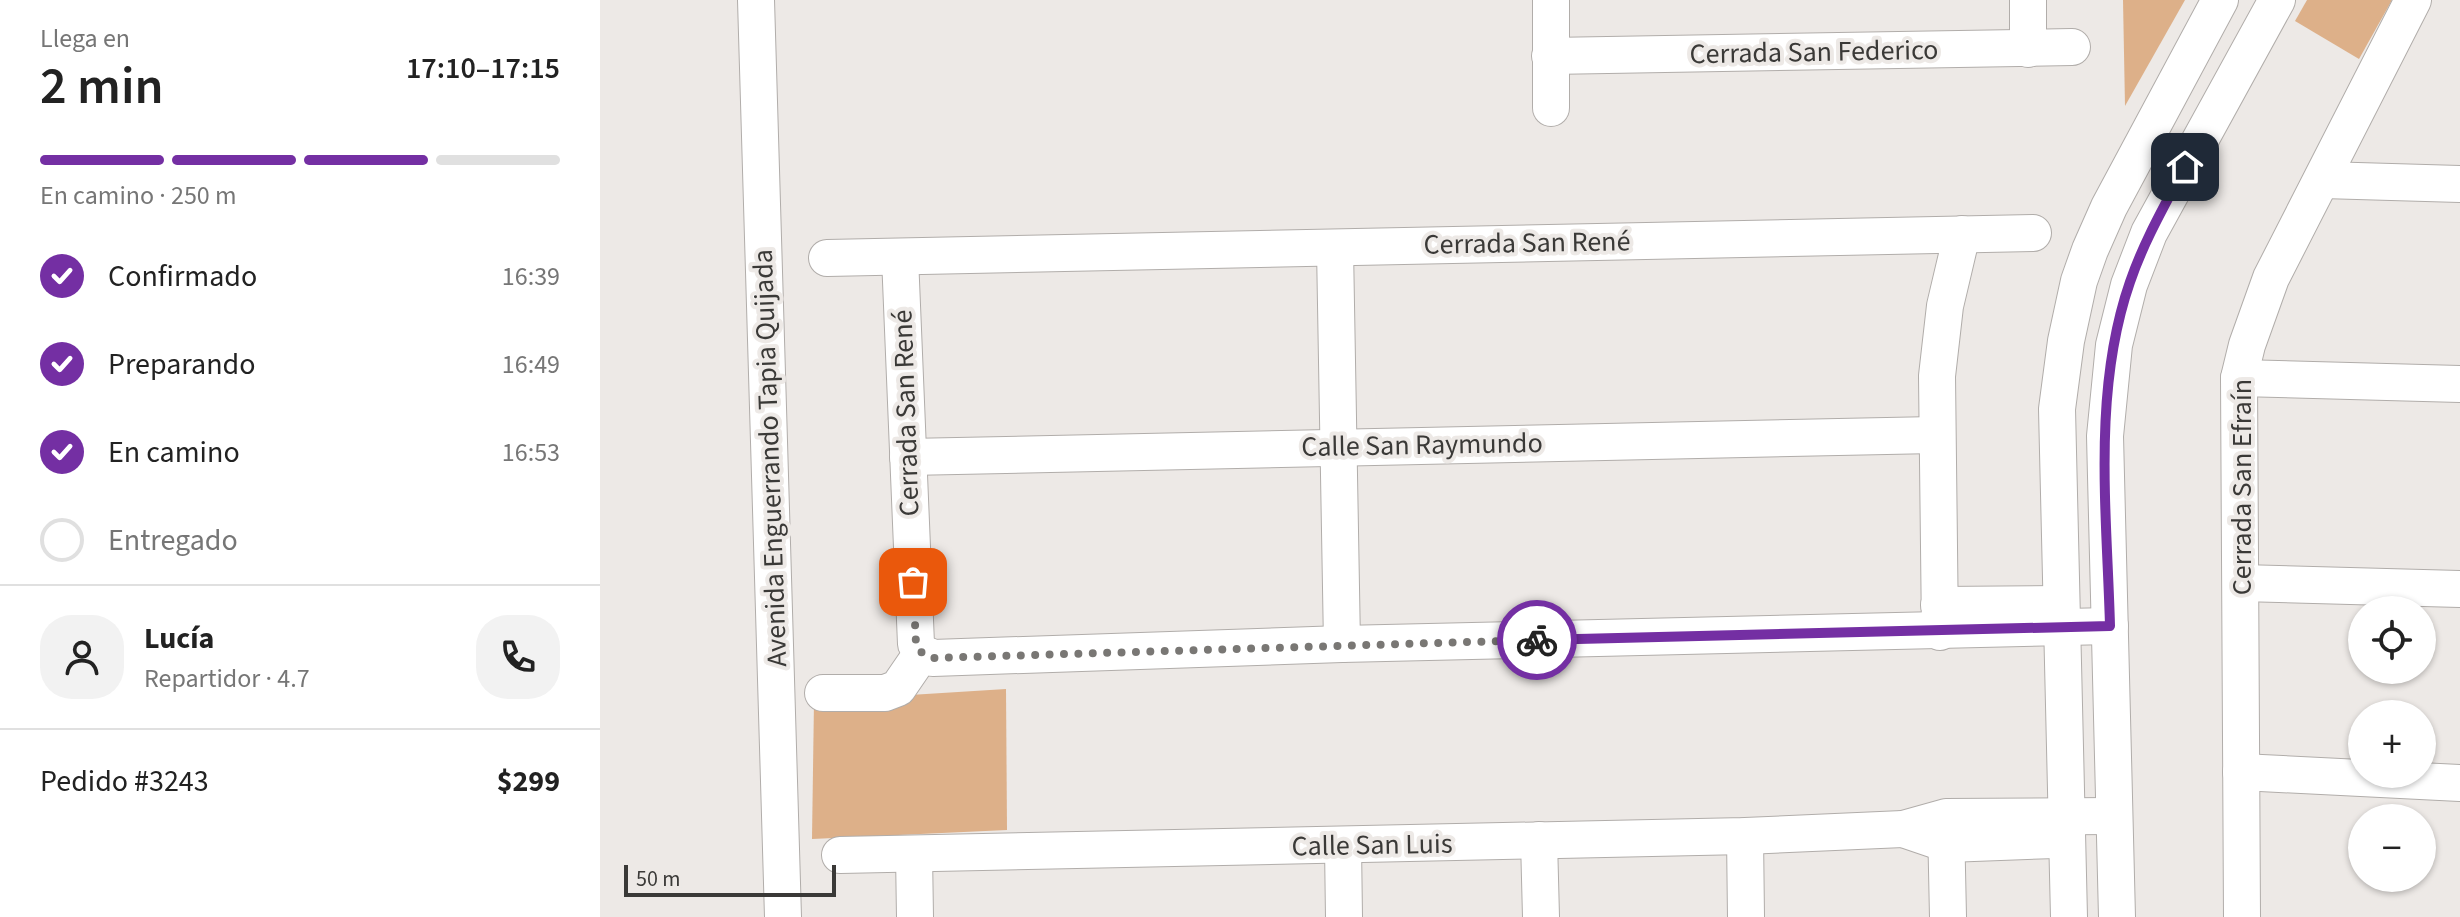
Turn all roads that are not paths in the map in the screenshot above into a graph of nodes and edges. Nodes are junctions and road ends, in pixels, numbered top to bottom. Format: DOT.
graph roads {
  1 [pos="756,0"];
  2 [pos="1551,0"];
  3 [pos="2028,0"];
  4 [pos="2220,0"];
  5 [pos="2277,0"];
  6 [pos="2413,0"];
  7 [pos="2072,47"];
  8 [pos="2028,49"];
  9 [pos="1550,56"];
  10 [pos="1551,108"];
  11 [pos="2323,180"];
  12 [pos="2460,184"];
  13 [pos="2033,233"];
  14 [pos="1962,234"];
  15 [pos="1335,248"];
  16 [pos="900,257"];
  17 [pos="827,258"];
  18 [pos="2239,378"];
  19 [pos="2460,384"];
  20 [pos="1935,435"];
  21 [pos="1338,446"];
  22 [pos="908,457"];
  23 [pos="2241,583"];
  24 [pos="2460,589"];
  25 [pos="2110,614"];
  26 [pos="2060,616"];
  27 [pos="1939,618"];
  28 [pos="1342,644"];
  29 [pos="922,653"];
  30 [pos="823,693"];
  31 [pos="2241,772"];
  32 [pos="2460,783"];
  33 [pos="2114,827"];
  34 [pos="2066,828"];
  35 [pos="1946,831"];
  36 [pos="1745,836"];
  37 [pos="1539,840"];
  38 [pos="1343,846"];
  39 [pos="914,854"];
  40 [pos="840,855"];
  41 [pos="783,917"];
  42 [pos="915,917"];
  43 [pos="1344,917"];
  44 [pos="1541,917"];
  45 [pos="1746,917"];
  46 [pos="1948,917"];
  47 [pos="2069,917"];
  48 [pos="2117,917"];
  49 [pos="2242,917"];
  1 -- 41 [label="street, Avenida Enguerrando Tapia Quijada"];
  2 -- 9 [label="street"];
  3 -- 8 [label="street"];
  4 -- 26 [label="street"];
  5 -- 25 [label="street"];
  6 -- 11 [label="street, Cerrada San Efraín"];
  7 -- 8 [label="street, Cerrada San Federico"];
  8 -- 9 [label="street, Cerrada San Federico"];
  9 -- 10 [label="street"];
  11 -- 12 [label="street"];
  11 -- 18 [label="street, Cerrada San Efraín"];
  13 -- 14 [label="street, Cerrada San René"];
  14 -- 15 [label="street, Cerrada San René"];
  14 -- 20 [label="street"];
  15 -- 16 [label="street, Cerrada San René"];
  15 -- 21 [label="street"];
  16 -- 17 [label="street, Cerrada San René"];
  16 -- 22 [label="street, Cerrada San René"];
  18 -- 19 [label="street"];
  18 -- 23 [label="street, Cerrada San Efraín"];
  20 -- 21 [label="street, Calle San Raymundo"];
  20 -- 27 [label="street"];
  21 -- 22 [label="street, Calle San Raymundo"];
  21 -- 28 [label="street"];
  22 -- 29 [label="street, Cerrada San René"];
  23 -- 24 [label="street"];
  23 -- 31 [label="street, Cerrada San Efraín"];
  25 -- 26 [label="street"];
  25 -- 33 [label="street"];
  26 -- 27 [label="street"];
  26 -- 34 [label="street"];
  27 -- 28 [label="street"];
  28 -- 29 [label="street"];
  29 -- 30 [label="street"];
  31 -- 32 [label="street"];
  31 -- 49 [label="street, Cerrada San Efraín"];
  33 -- 34 [label="street, Calle San Luis"];
  33 -- 48 [label="street"];
  34 -- 35 [label="street, Calle San Luis"];
  34 -- 47 [label="street"];
  35 -- 36 [label="street, Calle San Luis"];
  35 -- 46 [label="street"];
  36 -- 37 [label="street, Calle San Luis"];
  36 -- 45 [label="street"];
  37 -- 38 [label="street, Calle San Luis"];
  37 -- 44 [label="street"];
  38 -- 39 [label="street, Calle San Luis"];
  38 -- 43 [label="street"];
  39 -- 40 [label="street, Calle San Luis"];
  39 -- 42 [label="street"];
}
